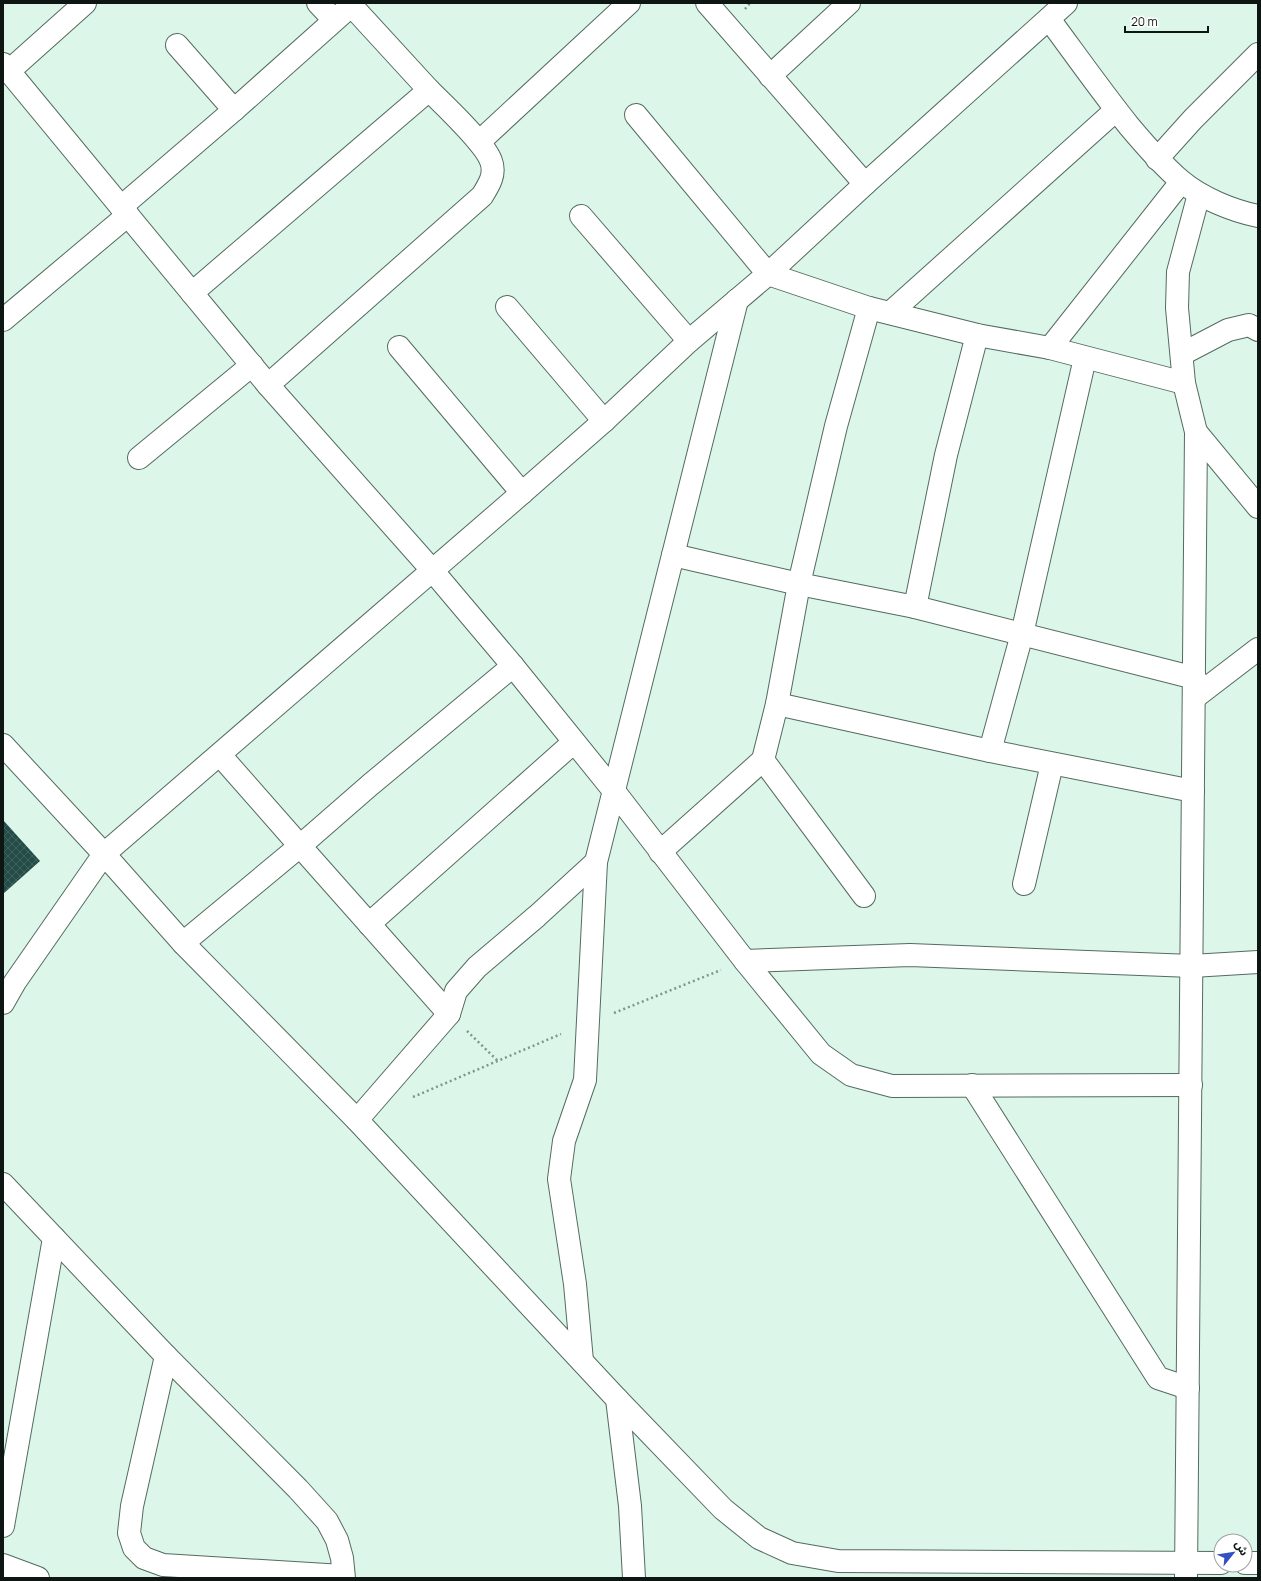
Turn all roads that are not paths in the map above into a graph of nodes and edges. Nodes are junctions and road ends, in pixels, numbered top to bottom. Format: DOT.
graph roads {
  1 [pos="85,3"];
  2 [pos="318,3"];
  3 [pos="628,3"];
  4 [pos="707,3"];
  5 [pos="849,3"];
  6 [pos="1066,3"];
  7 [pos="352,4"];
  8 [pos="1049,19"];
  9 [pos="334,20"];
  10 [pos="177,45"];
  11 [pos="1258,54"];
  12 [pos="6,68"];
  13 [pos="770,76"];
  14 [pos="429,90"];
  15 [pos="234,110"];
  16 [pos="1116,110"];
  17 [pos="636,115"];
  18 [pos="479,142"];
  19 [pos="1157,159"];
  20 [pos="865,184"];
  21 [pos="1190,188"];
  22 [pos="124,211"];
  23 [pos="581,216"];
  24 [pos="1258,216"];
  25 [pos="768,274"];
  26 [pos="192,293"];
  27 [pos="737,300"];
  28 [pos="507,307"];
  29 [pos="869,308"];
  30 [pos="890,313"];
  31 [pos="3,320"];
  32 [pos="1258,330"];
  33 [pos="977,335"];
  34 [pos="689,341"];
  35 [pos="399,347"];
  36 [pos="1050,348"];
  37 [pos="1182,354"];
  38 [pos="1084,358"];
  39 [pos="252,365"];
  40 [pos="1184,383"];
  41 [pos="268,385"];
  42 [pos="604,421"];
  43 [pos="1196,432"];
  44 [pos="139,458"];
  45 [pos="522,493"];
  46 [pos="1258,507"];
  47 [pos="673,555"];
  48 [pos="432,570"];
  49 [pos="799,584"];
  50 [pos="915,607"];
  51 [pos="1022,634"];
  52 [pos="1258,649"];
  53 [pos="513,666"];
  54 [pos="1195,688"];
  55 [pos="777,704"];
  56 [pos="574,742"];
  57 [pos="3,745"];
  58 [pos="990,751"];
  59 [pos="220,755"];
  60 [pos="763,760"];
  61 [pos="1052,764"];
  62 [pos="614,791"];
  63 [pos="1193,791"];
  64 [pos="300,846"];
  65 [pos="660,852"];
  66 [pos="104,854"];
  67 [pos="596,862"];
  68 [pos="1024,884"];
  69 [pos="864,896"];
  70 [pos="369,924"];
  71 [pos="183,943"];
  72 [pos="745,961"];
  73 [pos="1258,962"];
  74 [pos="1192,966"];
  75 [pos="9,979"];
  76 [pos="3,1003"];
  77 [pos="449,1014"];
  78 [pos="1191,1085"];
  79 [pos="972,1086"];
  80 [pos="358,1120"];
  81 [pos="3,1184"];
  82 [pos="54,1238"];
  83 [pos="166,1356"];
  84 [pos="582,1361"];
  85 [pos="1188,1388"];
  86 [pos="617,1399"];
  87 [pos="3,1526"];
  88 [pos="3,1564"];
  89 [pos="1213,1565"];
  90 [pos="1186,1571"];
  91 [pos="344,1577"];
  92 [pos="38,1578"];
  93 [pos="634,1578"];
  1 -- 12 [label="street"];
  2 -- 9 [label="street"];
  3 -- 18 [label="street"];
  4 -- 13 [label="street"];
  5 -- 13 [label="street"];
  6 -- 8 [label="street"];
  7 -- 9 [label="street"];
  7 -- 14 [label="street"];
  8 -- 16 [label="street"];
  8 -- 20 [label="street"];
  9 -- 15 [label="street"];
  10 -- 15 [label="street"];
  11 -- 19 [label="street"];
  12 -- 22 [label="street"];
  13 -- 20 [label="street"];
  14 -- 18 [label="street"];
  14 -- 26 [label="street"];
  15 -- 22 [label="street"];
  16 -- 19 [label="street"];
  16 -- 30 [label="street"];
  17 -- 25 [label="street"];
  18 -- 41 [label="street"];
  19 -- 21 [label="street"];
  20 -- 25 [label="street"];
  21 -- 24 [label="street"];
  21 -- 36 [label="street"];
  21 -- 37 [label="street"];
  22 -- 26 [label="street"];
  22 -- 31 [label="street"];
  23 -- 34 [label="street"];
  25 -- 27 [label="street"];
  25 -- 29 [label="street"];
  26 -- 39 [label="street"];
  27 -- 34 [label="street"];
  27 -- 47 [label="street"];
  28 -- 42 [label="street"];
  29 -- 30 [label="street"];
  29 -- 49 [label="street"];
  30 -- 33 [label="street"];
  32 -- 37 [label="street"];
  33 -- 36 [label="street"];
  33 -- 50 [label="street"];
  34 -- 42 [label="street"];
  35 -- 45 [label="street"];
  36 -- 38 [label="street"];
  37 -- 40 [label="street"];
  38 -- 40 [label="street"];
  38 -- 51 [label="street"];
  39 -- 41 [label="street"];
  39 -- 44 [label="street"];
  40 -- 43 [label="street"];
  41 -- 48 [label="street"];
  42 -- 45 [label="street"];
  43 -- 46 [label="street"];
  43 -- 54 [label="street"];
  45 -- 48 [label="street"];
  47 -- 49 [label="street"];
  47 -- 62 [label="street"];
  48 -- 53 [label="street"];
  48 -- 59 [label="street"];
  49 -- 50 [label="street"];
  49 -- 55 [label="street"];
  50 -- 51 [label="street"];
  51 -- 54 [label="street"];
  51 -- 58 [label="street"];
  52 -- 54 [label="street"];
  53 -- 56 [label="street"];
  53 -- 64 [label="street"];
  54 -- 63 [label="street"];
  55 -- 58 [label="street"];
  55 -- 60 [label="street"];
  56 -- 62 [label="street"];
  56 -- 70 [label="street"];
  57 -- 66 [label="street"];
  58 -- 61 [label="street"];
  59 -- 64 [label="street"];
  59 -- 66 [label="street"];
  60 -- 65 [label="street"];
  60 -- 69 [label="street"];
  61 -- 63 [label="street"];
  61 -- 68 [label="street"];
  62 -- 65 [label="street"];
  62 -- 67 [label="street"];
  63 -- 74 [label="street"];
  64 -- 70 [label="street"];
  64 -- 71 [label="street"];
  65 -- 72 [label="street"];
  66 -- 71 [label="street"];
  66 -- 75 [label="street"];
  67 -- 77 [label="street"];
  67 -- 84 [label="street"];
  70 -- 77 [label="street"];
  71 -- 80 [label="street"];
  72 -- 74 [label="street"];
  72 -- 79 [label="street"];
  73 -- 74 [label="street"];
  74 -- 78 [label="street"];
  75 -- 76 [label="street"];
  77 -- 80 [label="street"];
  78 -- 79 [label="street"];
  78 -- 85 [label="street"];
  79 -- 85 [label="street"];
  80 -- 84 [label="street"];
  81 -- 82 [label="street"];
  82 -- 83 [label="street"];
  82 -- 87 [label="street"];
  83 -- 91 [label="street"];
  83 -- 91 [label="street"];
  84 -- 86 [label="street"];
  85 -- 90 [label="street"];
  86 -- 90 [label="street"];
  86 -- 93 [label="street"];
  88 -- 92 [label="street"];
  89 -- 90 [label="street"];
}
